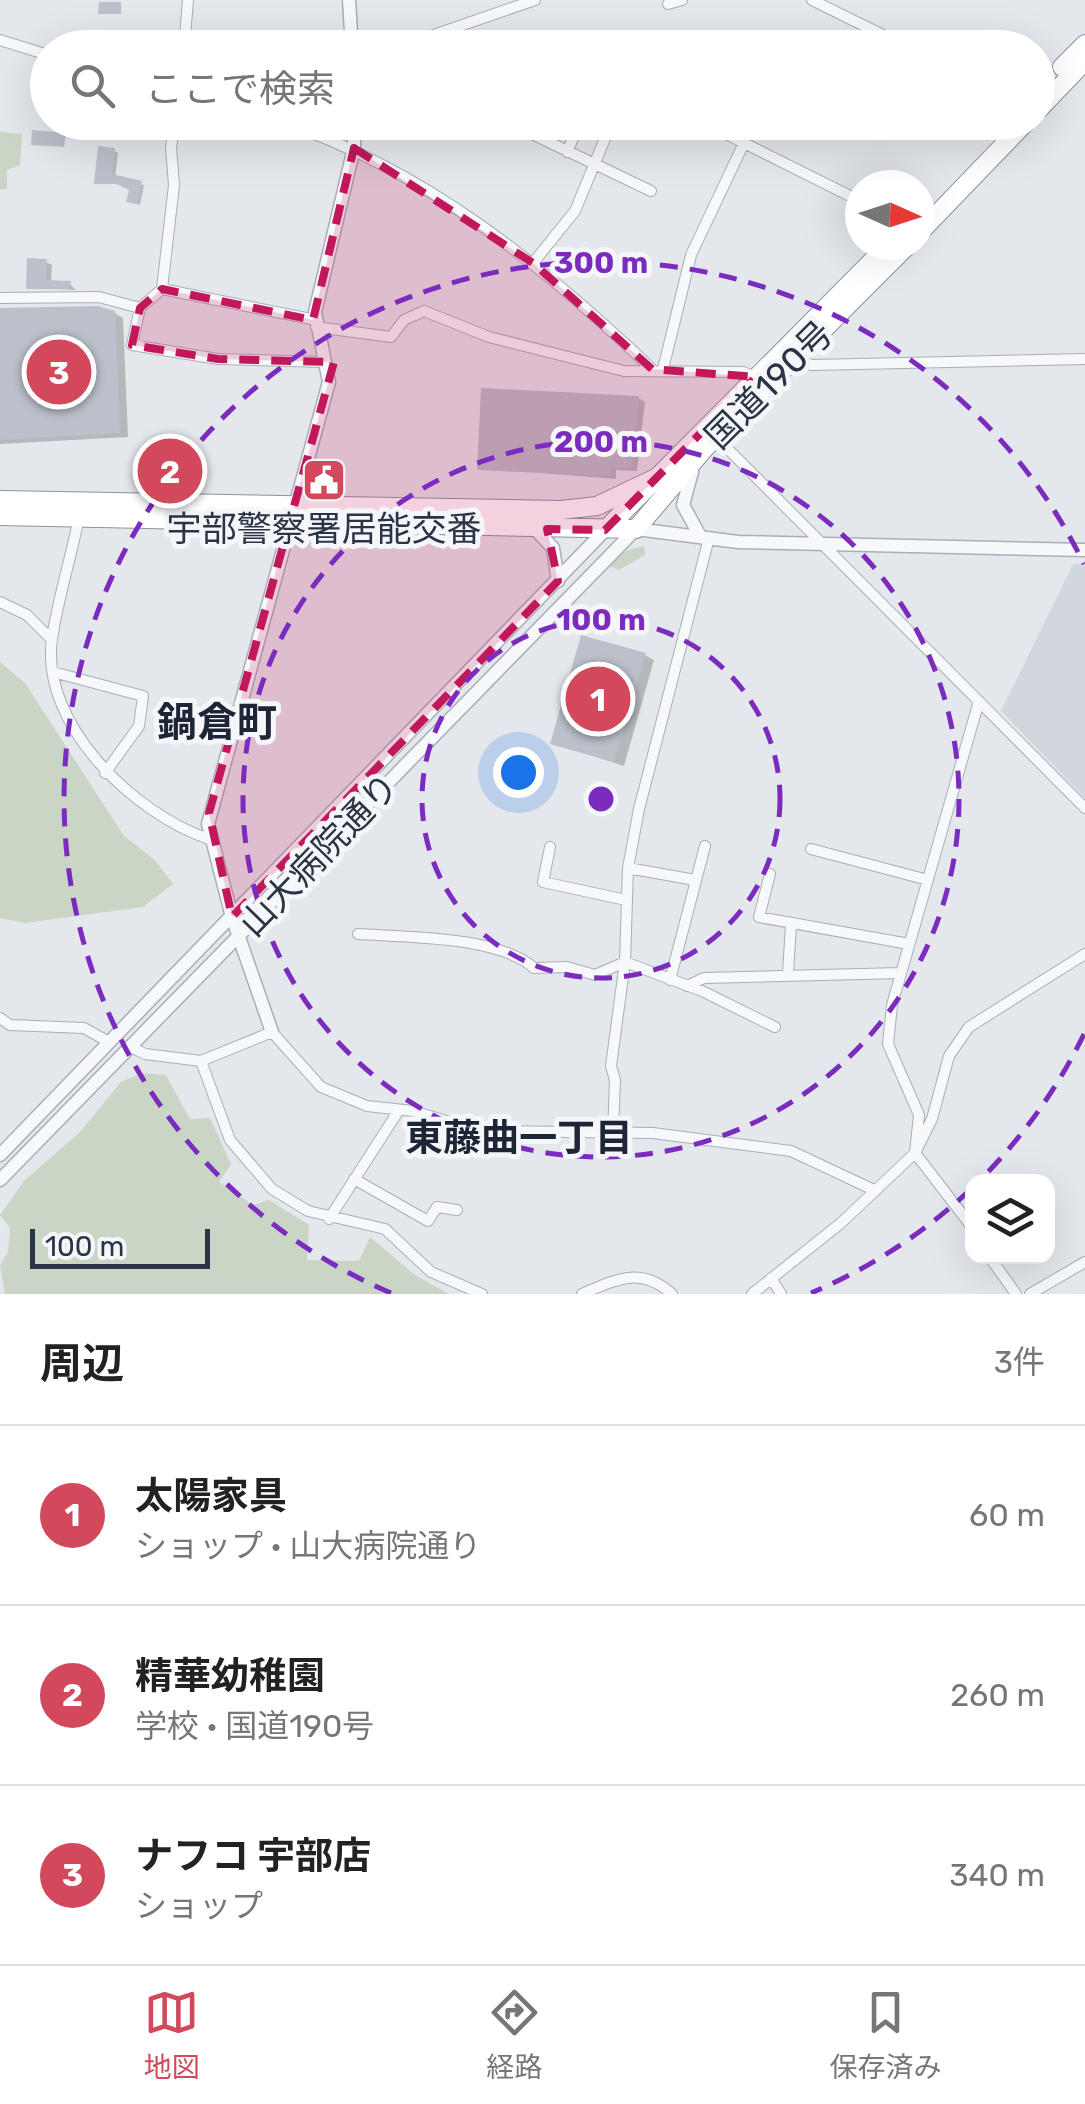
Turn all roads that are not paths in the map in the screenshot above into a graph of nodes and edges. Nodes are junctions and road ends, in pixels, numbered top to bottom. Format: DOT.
graph roads {
  1 [pos="188,0"];
  2 [pos="349,0"];
  3 [pos="535,0"];
  4 [pos="682,0"];
  5 [pos="812,0"];
  6 [pos="668,4"];
  7 [pos="186,30"];
  8 [pos="350,30"];
  9 [pos="448,30"];
  10 [pos="873,30"];
  11 [pos="0,40"];
  12 [pos="1085,44"];
  13 [pos="30,49"];
  14 [pos="1085,61"];
  15 [pos="1055,75"];
  16 [pos="1055,92"];
  17 [pos="172,140"];
  18 [pos="332,140"];
  19 [pos="354,140"];
  20 [pos="543,140"];
  21 [pos="572,140"];
  22 [pos="603,140"];
  23 [pos="734,140"];
  24 [pos="992,140"];
  25 [pos="1009,140"];
  26 [pos="743,145"];
  27 [pos="354,148"];
  28 [pos="567,152"];
  29 [pos="593,166"];
  30 [pos="652,191"];
  31 [pos="845,194"];
  32 [pos="935,198"];
  33 [pos="935,216"];
  34 [pos="873,260"];
  35 [pos="893,260"];
  36 [pos="533,263"];
  37 [pos="162,289"];
  38 [pos="0,298"];
  39 [pos="140,308"];
  40 [pos="316,323"];
  41 [pos="1085,359"];
  42 [pos="792,361"];
  43 [pos="326,362"];
  44 [pos="657,369"];
  45 [pos="756,377"];
  46 [pos="711,442"];
  47 [pos="658,477"];
  48 [pos="0,500"];
  49 [pos="426,510"];
  50 [pos="0,516"];
  51 [pos="291,516"];
  52 [pos="79,518"];
  53 [pos="609,526"];
  54 [pos="534,529"];
  55 [pos="636,529"];
  56 [pos="705,537"];
  57 [pos="824,544"];
  58 [pos="1085,550"];
  59 [pos="558,581"];
  60 [pos="0,602"];
  61 [pos="52,640"];
  62 [pos="53,672"];
  63 [pos="978,701"];
  64 [pos="105,772"];
  65 [pos="1085,808"];
  66 [pos="209,839"];
  67 [pos="705,846"];
  68 [pos="550,847"];
  69 [pos="811,849"];
  70 [pos="628,868"];
  71 [pos="770,874"];
  72 [pos="695,880"];
  73 [pos="928,880"];
  74 [pos="626,900"];
  75 [pos="232,917"];
  76 [pos="791,925"];
  77 [pos="358,934"];
  78 [pos="239,938"];
  79 [pos="910,944"];
  80 [pos="1085,954"];
  81 [pos="625,962"];
  82 [pos="788,973"];
  83 [pos="902,973"];
  84 [pos="670,980"];
  85 [pos="687,986"];
  86 [pos="0,1018"];
  87 [pos="775,1026"];
  88 [pos="272,1032"];
  89 [pos="109,1042"];
  90 [pos="129,1046"];
  91 [pos="200,1061"];
  92 [pos="399,1110"];
  93 [pos="612,1133"];
  94 [pos="915,1153"];
  95 [pos="0,1155"];
  96 [pos="0,1180"];
  97 [pos="354,1180"];
  98 [pos="874,1190"];
  99 [pos="457,1210"];
  100 [pos="328,1218"];
  101 [pos="965,1218"];
  102 [pos="1085,1262"];
  103 [pos="995,1264"];
  104 [pos="771,1278"];
  105 [pos="482,1294"];
  106 [pos="582,1294"];
  107 [pos="672,1294"];
  108 [pos="752,1294"];
  109 [pos="780,1294"];
  110 [pos="1016,1294"];
  111 [pos="1030,1294"];
  1 -- 7 [label="street"];
  2 -- 8 [label="street"];
  3 -- 9 [label="street"];
  4 -- 6 [label="street"];
  5 -- 10 [label="street"];
  11 -- 13 [label="street"];
  12 -- 15 [label="highway"];
  14 -- 16 [label="highway"];
  17 -- 37 [label="street"];
  18 -- 27 [label="street"];
  19 -- 27 [label="street"];
  20 -- 28 [label="street"];
  21 -- 28 [label="street"];
  22 -- 29 [label="street"];
  23 -- 26 [label="street"];
  24 -- 32 [label="highway"];
  25 -- 33 [label="highway"];
  26 -- 31 [label="street"];
  26 -- 44 [label="street"];
  27 -- 36 [label="street"];
  27 -- 40 [label="street"];
  28 -- 29 [label="street"];
  29 -- 30 [label="street"];
  29 -- 36 [label="street"];
  34 -- 45 [label="highway, 国道190号"];
  35 -- 42 [label="highway, 国道190号"];
  36 -- 44 [label="street"];
  37 -- 39 [label="street"];
  37 -- 40 [label="street"];
  38 -- 39 [label="street"];
  39 -- 43 [label="street"];
  40 -- 43 [label="street"];
  40 -- 44 [label="street"];
  41 -- 42 [label="street"];
  42 -- 46 [label="highway, 国道190号"];
  43 -- 51 [label="street"];
  44 -- 45 [label="street"];
  45 -- 47 [label="highway, 国道190号"];
  46 -- 55 [label="highway, 国道190号"];
  46 -- 56 [label="street"];
  46 -- 57 [label="street"];
  47 -- 49 [label="highway, 国道190号"];
  47 -- 53 [label="highway, 国道190号"];
  48 -- 51 [label="highway, 国道190号"];
  49 -- 51 [label="highway, 国道190号"];
  49 -- 53 [label="highway, 国道190号"];
  50 -- 52 [label="highway, 国道190号"];
  51 -- 52 [label="highway, 国道190号"];
  51 -- 54 [label="highway, 国道190号"];
  51 -- 66 [label="street"];
  52 -- 61 [label="street"];
  53 -- 54 [label="highway, 国道190号"];
  53 -- 55 [label="highway, 国道190号"];
  53 -- 59 [label="street, 山大病院通り"];
  54 -- 59 [label="street"];
  55 -- 56 [label="street"];
  55 -- 78 [label="street, 山大病院通り"];
  56 -- 57 [label="street"];
  56 -- 70 [label="street"];
  57 -- 58 [label="street"];
  57 -- 63 [label="street"];
  59 -- 75 [label="street, 山大病院通り"];
  60 -- 61 [label="street"];
  61 -- 62 [label="street"];
  62 -- 64 [label="street"];
  62 -- 64 [label="street"];
  63 -- 65 [label="street"];
  63 -- 73 [label="street"];
  64 -- 66 [label="street"];
  66 -- 75 [label="street"];
  67 -- 72 [label="street"];
  68 -- 74 [label="street"];
  69 -- 73 [label="street"];
  70 -- 72 [label="street"];
  70 -- 74 [label="street"];
  71 -- 76 [label="street"];
  72 -- 84 [label="street"];
  73 -- 79 [label="street"];
  74 -- 81 [label="street"];
  75 -- 78 [label="street"];
  75 -- 89 [label="street, 山大病院通り"];
  76 -- 79 [label="street"];
  76 -- 82 [label="street"];
  77 -- 81 [label="street"];
  78 -- 88 [label="street"];
  78 -- 90 [label="street, 山大病院通り"];
  79 -- 83 [label="street"];
  80 -- 94 [label="street"];
  81 -- 84 [label="street"];
  81 -- 93 [label="street"];
  82 -- 83 [label="street"];
  82 -- 85 [label="street"];
  83 -- 94 [label="street"];
  84 -- 85 [label="street"];
  85 -- 87 [label="street"];
  86 -- 89 [label="street"];
  88 -- 91 [label="street"];
  88 -- 92 [label="street"];
  89 -- 95 [label="street, 山大病院通り"];
  90 -- 91 [label="street"];
  90 -- 96 [label="street, 山大病院通り"];
  91 -- 100 [label="street"];
  92 -- 93 [label="street"];
  92 -- 97 [label="street"];
  93 -- 98 [label="street"];
  94 -- 98 [label="street"];
  94 -- 101 [label="street"];
  97 -- 99 [label="street"];
  97 -- 100 [label="street"];
  98 -- 104 [label="street"];
  100 -- 105 [label="street"];
  102 -- 111 [label="street"];
  103 -- 110 [label="street"];
  104 -- 108 [label="street"];
  104 -- 109 [label="street"];
  106 -- 107 [label="street"];
}
